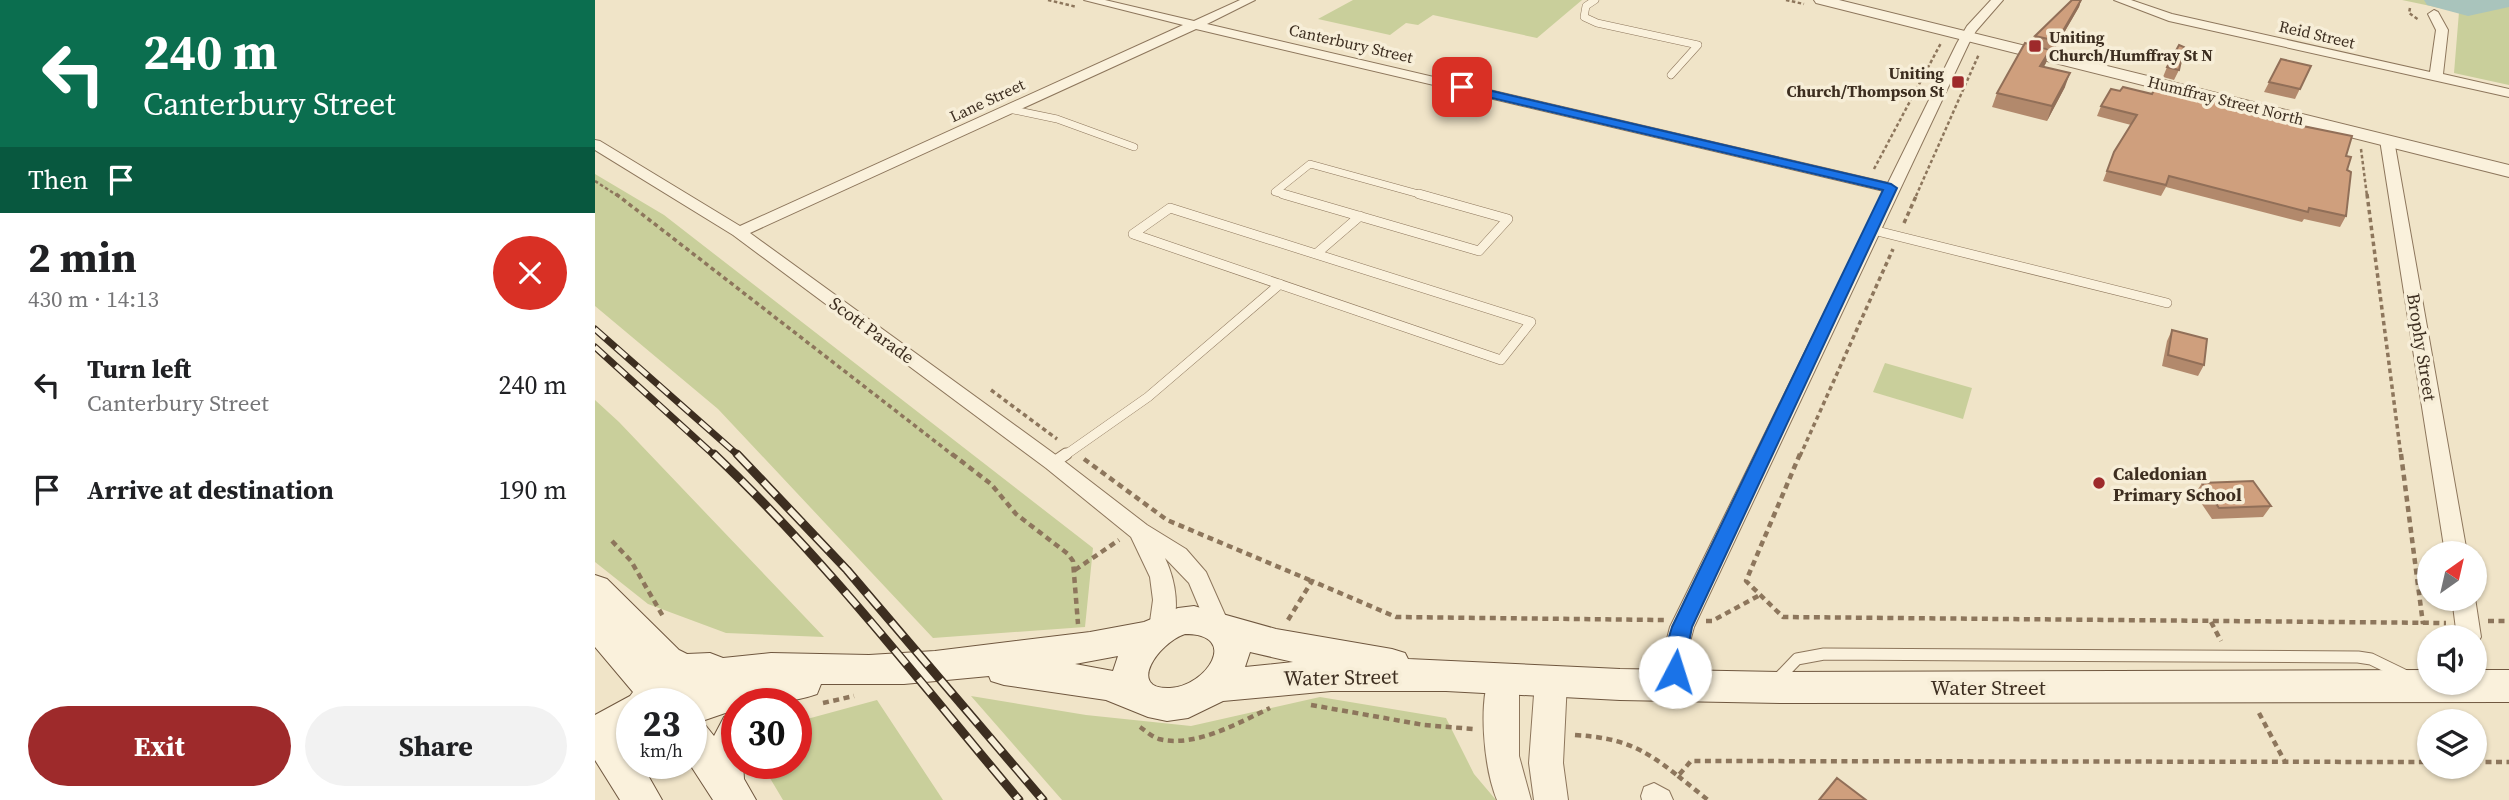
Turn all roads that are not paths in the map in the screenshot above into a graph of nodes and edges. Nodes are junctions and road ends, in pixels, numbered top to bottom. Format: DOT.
graph roads {
  1 [pos="1090,0"];
  2 [pos="1249,0"];
  3 [pos="1595,0"];
  4 [pos="1821,0"];
  5 [pos="1997,0"];
  6 [pos="2120,0"];
  7 [pos="2434,14"];
  8 [pos="1194,24"];
  9 [pos="1966,36"];
  10 [pos="1671,75"];
  11 [pos="2436,77"];
  12 [pos="2509,93"];
  13 [pos="1009,109"];
  14 [pos="2387,140"];
  15 [pos="595,144"];
  16 [pos="1134,147"];
  17 [pos="2509,170"];
  18 [pos="1891,188"];
  19 [pos="1360,216"];
  20 [pos="1873,230"];
  21 [pos="739,233"];
  22 [pos="1316,254"];
  23 [pos="1280,284"];
  24 [pos="2167,303"];
  25 [pos="1053,463"];
  26 [pos="1137,530"];
  27 [pos="2454,541"];
  28 [pos="595,589"];
  29 [pos="595,622"];
  30 [pos="1221,628"];
  31 [pos="1156,632"];
  32 [pos="953,665"];
  33 [pos="764,667"];
  34 [pos="883,670"];
  35 [pos="1467,676"];
  36 [pos="1503,679"];
  37 [pos="1551,681"];
  38 [pos="819,682"];
  39 [pos="1217,686"];
  40 [pos="1675,686"];
  41 [pos="2417,687"];
  42 [pos="639,688"];
  43 [pos="684,688"];
  44 [pos="798,688"];
  45 [pos="1139,695"];
  46 [pos="707,703"];
  47 [pos="604,743"];
  48 [pos="707,757"];
  49 [pos="731,792"];
  50 [pos="642,800"];
  51 [pos="1514,800"];
  52 [pos="1551,800"];
  1 -- 8 [label="street, Canterbury Street"];
  2 -- 8 [label="street, Lane Street"];
  3 -- 10 [label="lane"];
  4 -- 9 [label="street, Humffray Street North"];
  5 -- 9 [label="street"];
  6 -- 11 [label="street, Reid Street"];
  7 -- 11 [label="street"];
  8 -- 13 [label="street, Lane Street"];
  8 -- 18 [label="street, Canterbury Street"];
  9 -- 14 [label="street, Humffray Street North"];
  9 -- 18 [label="street"];
  11 -- 12 [label="street, Reid Street"];
  13 -- 16 [label="lane"];
  13 -- 21 [label="street, Lane Street"];
  14 -- 17 [label="street, Humffray Street North"];
  14 -- 27 [label="street, Brophy Street"];
  15 -- 21 [label="street, Scott Parade"];
  18 -- 20 [label="street"];
  19 -- 19 [label="lane"];
  19 -- 22 [label="lane"];
  20 -- 24 [label="lane"];
  20 -- 40 [label="street"];
  21 -- 25 [label="street, Scott Parade"];
  22 -- 23 [label="lane"];
  22 -- 23 [label="lane"];
  23 -- 25 [label="lane"];
  25 -- 26 [label="street, Scott Parade"];
  26 -- 30 [label="street, Scott Parade"];
  26 -- 31 [label="street, Scott Parade"];
  28 -- 33 [label="main road"];
  29 -- 42 [label="main road"];
  30 -- 31 [label="main road"];
  30 -- 35 [label="main road, Water Street"];
  30 -- 39 [label="main road"];
  31 -- 32 [label="main road"];
  31 -- 45 [label="main road"];
  32 -- 34 [label="main road"];
  32 -- 45 [label="main road"];
  33 -- 34 [label="main road"];
  33 -- 43 [label="main road"];
  34 -- 38 [label="main road"];
  35 -- 36 [label="main road, Water Street"];
  35 -- 39 [label="main road, Water Street"];
  36 -- 37 [label="main road, Water Street"];
  36 -- 51 [label="street"];
  37 -- 40 [label="main road, Water Street"];
  37 -- 52 [label="street"];
  38 -- 44 [label="main road"];
  38 -- 46 [label="main road"];
  39 -- 45 [label="main road"];
  40 -- 41 [label="main road, Water Street"];
  47 -- 50 [label="main road"];
  48 -- 49 [label="main road"];
}
